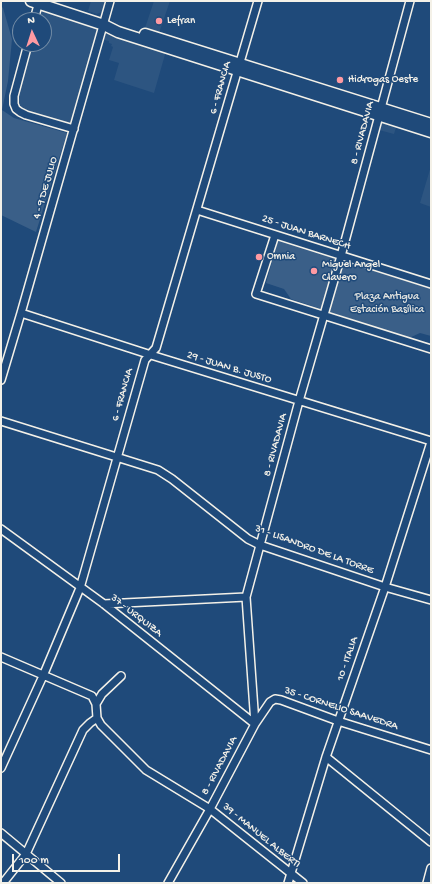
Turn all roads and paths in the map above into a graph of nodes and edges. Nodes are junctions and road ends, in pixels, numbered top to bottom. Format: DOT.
graph roads {
  1 [pos="110,1"];
  2 [pos="258,1"];
  3 [pos="410,1"];
  4 [pos="36,2"];
  5 [pos="35,12"];
  6 [pos="104,25"];
  7 [pos="26,52"];
  8 [pos="239,67"];
  9 [pos="380,112"];
  10 [pos="431,124"];
  11 [pos="74,129"];
  12 [pos="431,132"];
  13 [pos="197,210"];
  14 [pos="275,235"];
  15 [pos="341,256"];
  16 [pos="431,284"];
  17 [pos="21,313"];
  18 [pos="324,316"];
  19 [pos="431,349"];
  20 [pos="151,355"];
  21 [pos="1,380"];
  22 [pos="299,401"];
  23 [pos="1,421"];
  24 [pos="431,442"];
  25 [pos="117,458"];
  26 [pos="1,529"];
  27 [pos="260,545"];
  28 [pos="385,587"];
  29 [pos="80,588"];
  30 [pos="246,597"];
  31 [pos="431,600"];
  32 [pos="104,604"];
  33 [pos="1,657"];
  34 [pos="43,676"];
  35 [pos="122,676"];
  36 [pos="96,704"];
  37 [pos="97,718"];
  38 [pos="338,721"];
  39 [pos="255,724"];
  40 [pos="431,750"];
  41 [pos="326,757"];
  42 [pos="1,768"];
  43 [pos="210,809"];
  44 [pos="1,834"];
  45 [pos="431,842"];
  46 [pos="26,854"];
  47 [pos="431,868"];
  48 [pos="291,874"];
  49 [pos="3,883"];
  50 [pos="61,883"];
  51 [pos="168,883"];
  52 [pos="288,883"];
  53 [pos="303,883"];
  54 [pos="426,883"];
  1 -- 6 [label="street, 4 - 9 DE JULIO"];
  2 -- 8 [label="street, 6 - FRANCIA"];
  3 -- 9 [label="street, 8 - RIVADAVIA"];
  4 -- 5 [label="street"];
  4 -- 6 [label="street"];
  6 -- 8 [label="street"];
  6 -- 11 [label="street, 4 - 9 DE JULIO"];
  7 -- 11 [label="street"];
  8 -- 9 [label="street"];
  8 -- 13 [label="street, 6 - FRANCIA"];
  9 -- 10 [label="street"];
  9 -- 12 [label="street"];
  9 -- 15 [label="street, 8 - RIVADAVIA"];
  11 -- 17 [label="street, 4 - 9 DE JULIO"];
  13 -- 14 [label="street, 25 - JUAN BARNECH"];
  13 -- 20 [label="street, 6 - FRANCIA"];
  14 -- 15 [label="street, 25 - JUAN BARNECH"];
  14 -- 18 [label="street"];
  15 -- 16 [label="street, 25 - JUAN BARNECH"];
  15 -- 18 [label="street, 8 - RIVADAVIA"];
  17 -- 20 [label="street, 29 - JUAN B. JUSTO"];
  17 -- 21 [label="street, 4 - 9 DE JULIO"];
  18 -- 19 [label="street"];
  18 -- 22 [label="street, 8 - RIVADAVIA"];
  20 -- 22 [label="street, 29 - JUAN B. JUSTO"];
  20 -- 25 [label="street, 6 - FRANCIA"];
  22 -- 24 [label="street, 29 - JUAN B. JUSTO"];
  22 -- 27 [label="street, 8 - RIVADAVIA"];
  23 -- 25 [label="street, 31 - LISANDRO DE LA TORRE"];
  24 -- 28 [label="street, 10 - ITALIA"];
  25 -- 27 [label="street, 31 - LISANDRO DE LA TORRE"];
  25 -- 29 [label="street, 6 - FRANCIA"];
  26 -- 29 [label="street, 37 - URQUIZA"];
  27 -- 28 [label="street, 31 - LISANDRO DE LA TORRE"];
  27 -- 30 [label="street, 8 - RIVADAVIA"];
  28 -- 31 [label="street, 31 - LISANDRO DE LA TORRE"];
  28 -- 38 [label="street, 10 - ITALIA"];
  29 -- 32 [label="street, 37 - URQUIZA"];
  29 -- 34 [label="street, 6 - FRANCIA"];
  30 -- 32 [label="street"];
  30 -- 39 [label="street, 8 - RIVADAVIA"];
  32 -- 39 [label="street, 37 - URQUIZA"];
  33 -- 34 [label="street"];
  34 -- 36 [label="street"];
  34 -- 42 [label="street, 6 - FRANCIA"];
  35 -- 36 [label="street"];
  36 -- 37 [label="street"];
  37 -- 43 [label="street, 39 - MANUEL ALBERTI"];
  37 -- 46 [label="street"];
  38 -- 39 [label="street, 35 - CORNELIO SAAVEDRA"];
  38 -- 40 [label="street, 35 - CORNELIO SAAVEDRA"];
  38 -- 41 [label="street, 10 - ITALIA"];
  39 -- 43 [label="street, 8 - RIVADAVIA"];
  41 -- 45 [label="street"];
  41 -- 48 [label="street, 10 - ITALIA"];
  43 -- 48 [label="street, 39 - MANUEL ALBERTI"];
  43 -- 51 [label="street, 8 - RIVADAVIA"];
  44 -- 46 [label="street"];
  46 -- 49 [label="street"];
  46 -- 50 [label="street"];
  47 -- 54 [label="street"];
  48 -- 52 [label="street, 10 - ITALIA"];
  48 -- 53 [label="street, 39 - MANUEL ALBERTI"];
}
